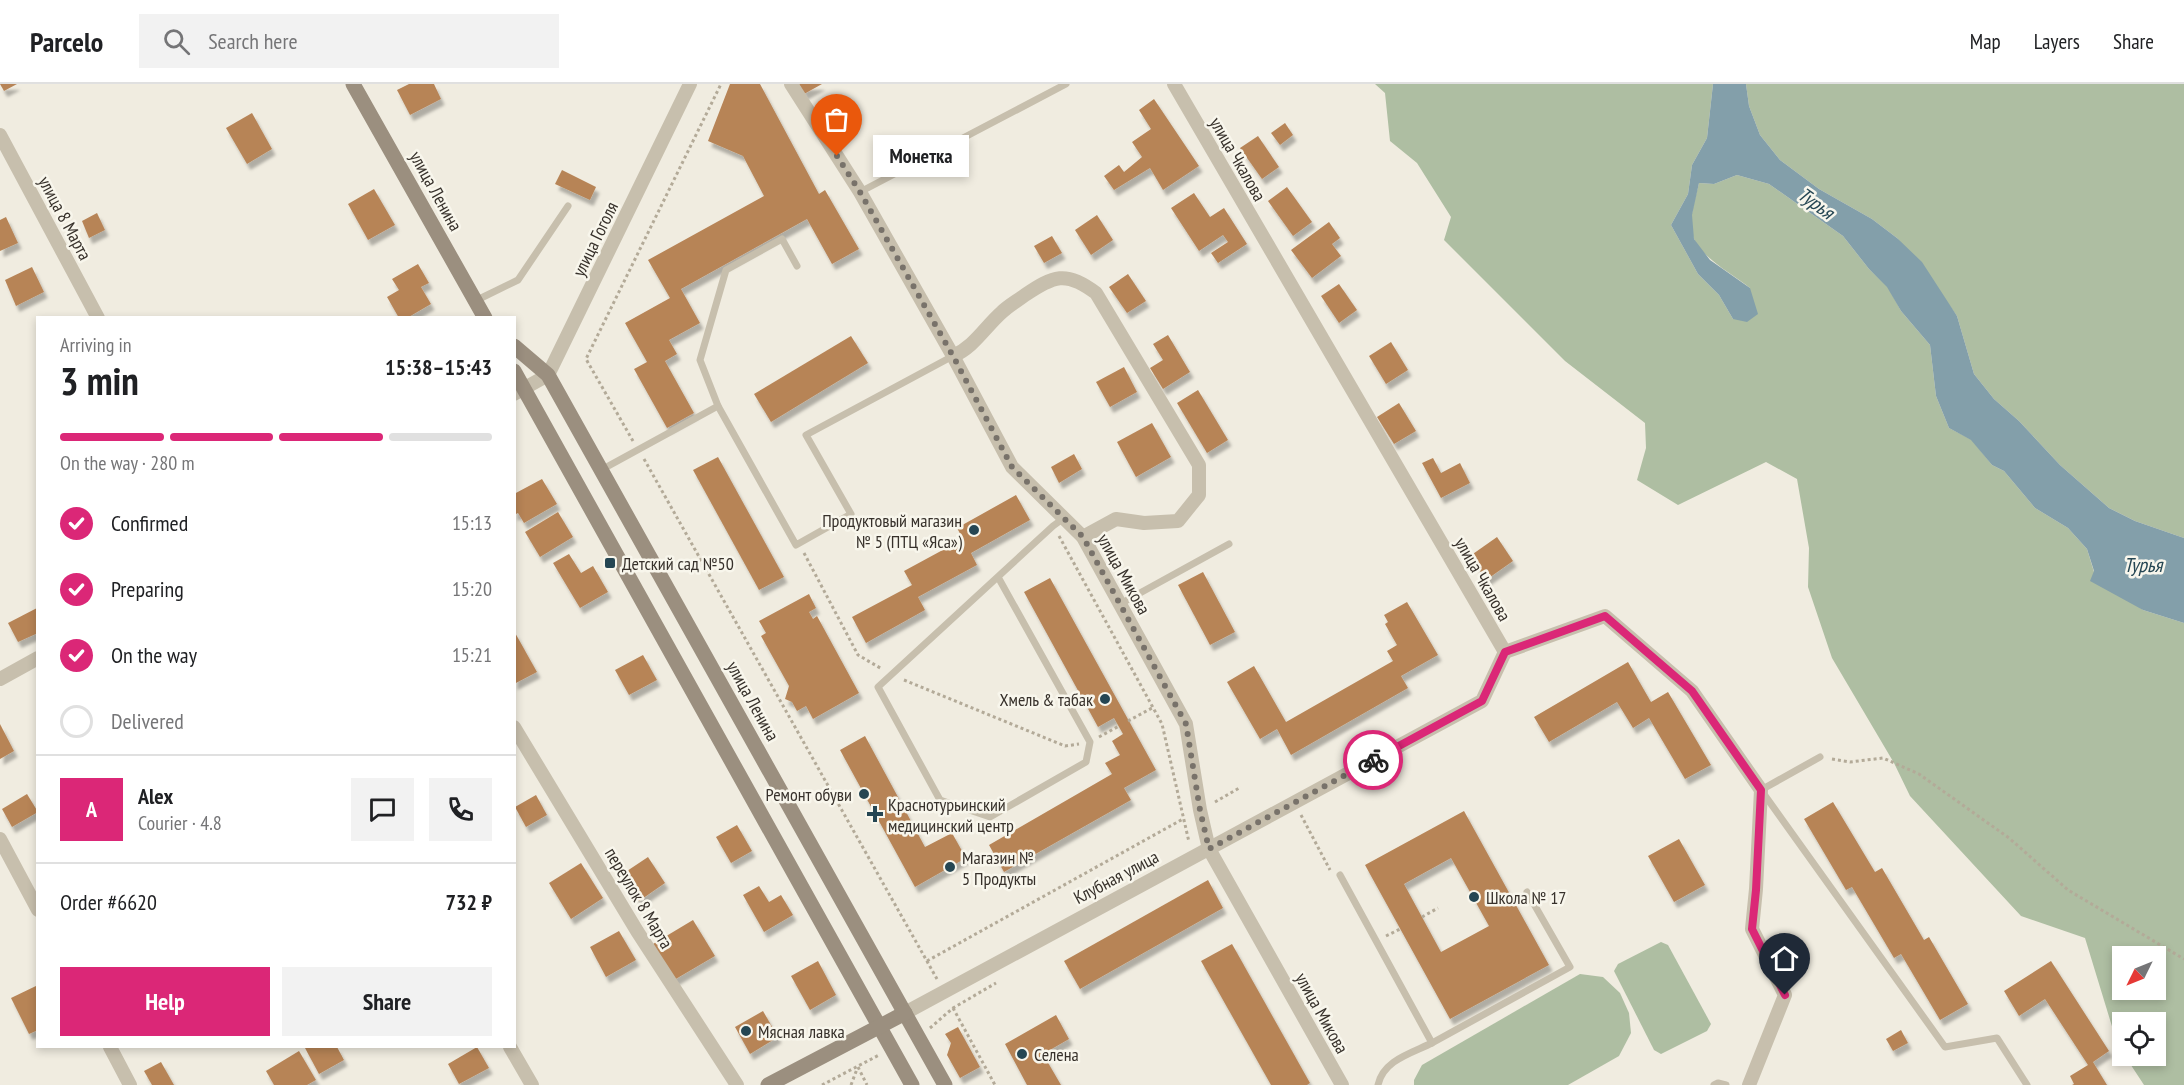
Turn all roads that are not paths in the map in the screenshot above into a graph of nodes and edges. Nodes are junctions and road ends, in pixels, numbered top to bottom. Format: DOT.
graph roads {
  1 [pos="353,84"];
  2 [pos="690,84"];
  3 [pos="791,84"];
  4 [pos="1066,84"];
  5 [pos="1174,84"];
  6 [pos="0,135"];
  7 [pos="860,192"];
  8 [pos="568,206"];
  9 [pos="797,266"];
  10 [pos="475,301"];
  11 [pos="97,316"];
  12 [pos="484,316"];
  13 [pos="516,348"];
  14 [pos="953,356"];
  15 [pos="548,375"];
  16 [pos="519,391"];
  17 [pos="718,406"];
  18 [pos="601,470"];
  19 [pos="1064,518"];
  20 [pos="1083,537"];
  21 [pos="1229,544"];
  22 [pos="998,577"];
  23 [pos="1120,604"];
  24 [pos="1505,652"];
  25 [pos="36,659"];
  26 [pos="0,679"];
  27 [pos="516,730"];
  28 [pos="1820,757"];
  29 [pos="1761,790"];
  30 [pos="0,839"];
  31 [pos="1209,849"];
  32 [pos="1340,875"];
  33 [pos="1527,892"];
  34 [pos="36,906"];
  35 [pos="905,1013"];
  36 [pos="880,1027"];
  37 [pos="1432,1043"];
  38 [pos="111,1048"];
  39 [pos="511,1048"];
  40 [pos="130,1085"];
  41 [pos="532,1085"];
  42 [pos="737,1085"];
  43 [pos="768,1085"];
  44 [pos="912,1085"];
  45 [pos="945,1085"];
  46 [pos="1342,1085"];
  47 [pos="1377,1085"];
  48 [pos="1714,1085"];
  49 [pos="1726,1085"];
  50 [pos="1749,1085"];
  51 [pos="2027,1085"];
  1 -- 10 [label="main road, улица Ленина"];
  2 -- 15 [label="street, улица Гоголя"];
  3 -- 7 [label="street, улица Микова"];
  4 -- 7 [label="lane"];
  5 -- 24 [label="street, улица Чкалова"];
  6 -- 11 [label="street, улица 8 Марта"];
  7 -- 14 [label="street, улица Микова"];
  8 -- 10 [label="lane"];
  9 -- 17 [label="lane"];
  10 -- 12 [label="main road, улица Ленина"];
  13 -- 15 [label="main road, улица Ленина"];
  14 -- 17 [label="lane"];
  14 -- 19 [label="street, улица Микова"];
  14 -- 20 [label="street"];
  15 -- 16 [label="street"];
  15 -- 18 [label="main road, улица Ленина"];
  16 -- 36 [label="main road"];
  17 -- 18 [label="lane"];
  18 -- 35 [label="main road, улица Ленина"];
  19 -- 20 [label="street, улица Микова"];
  19 -- 22 [label="lane"];
  20 -- 23 [label="street, улица Микова"];
  21 -- 23 [label="lane"];
  22 -- 22 [label="lane"];
  23 -- 31 [label="street, улица Микова"];
  24 -- 29 [label="street"];
  24 -- 31 [label="street, Клубная улица"];
  25 -- 26 [label="street"];
  27 -- 42 [label="street, переулок 8 Марта"];
  28 -- 29 [label="lane"];
  29 -- 50 [label="street"];
  29 -- 51 [label="lane"];
  30 -- 34 [label="street"];
  31 -- 35 [label="street, Клубная улица"];
  31 -- 46 [label="street, улица Микова"];
  32 -- 37 [label="lane"];
  33 -- 37 [label="lane"];
  35 -- 36 [label="main road, Клубная улица"];
  35 -- 45 [label="main road, улица Ленина"];
  36 -- 43 [label="main road, Клубная улица"];
  36 -- 44 [label="main road"];
  37 -- 47 [label="lane"];
  38 -- 40 [label="street"];
  39 -- 41 [label="street"];
  48 -- 49 [label="lane"];
}
